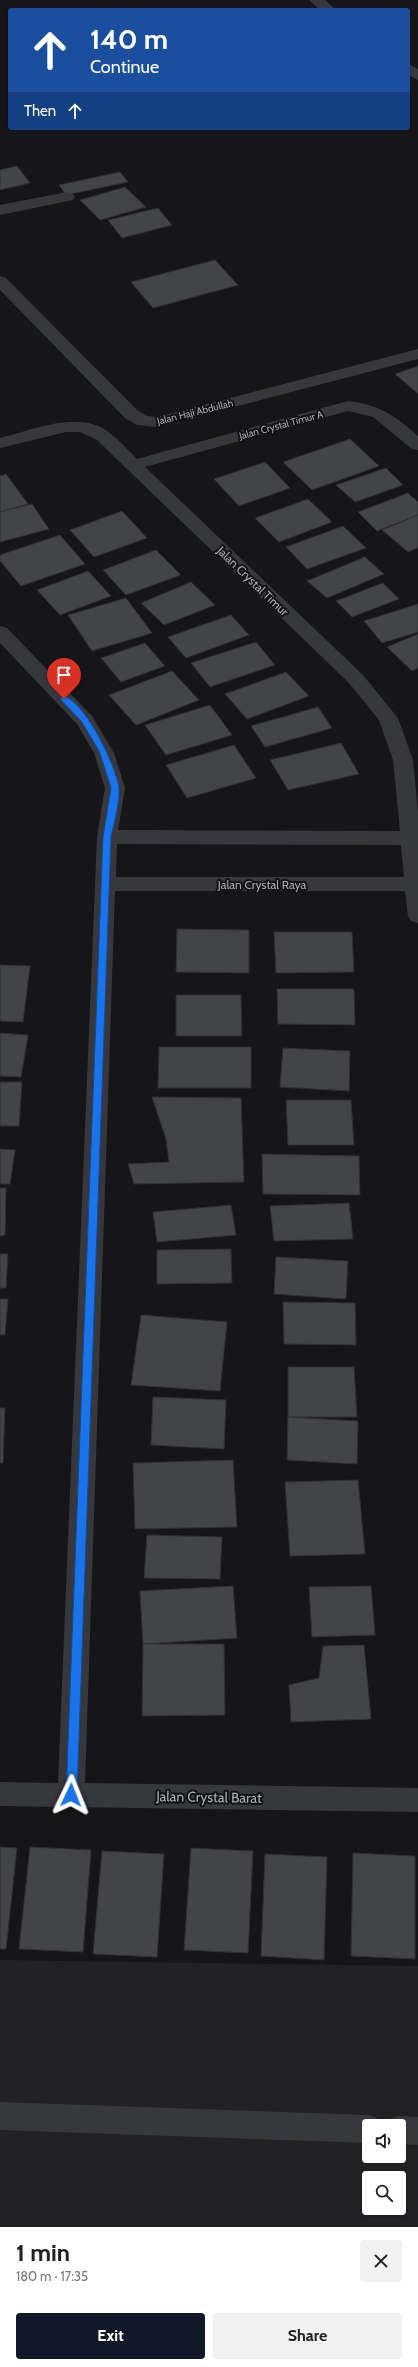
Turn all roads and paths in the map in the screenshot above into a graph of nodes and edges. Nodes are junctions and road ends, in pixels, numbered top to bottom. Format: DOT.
graph roads {
  1 [pos="316,0"];
  2 [pos="326,8"];
  3 [pos="410,70"];
  4 [pos="418,76"];
  5 [pos="67,197"];
  6 [pos="0,210"];
  7 [pos="0,281"];
  8 [pos="418,354"];
  9 [pos="0,443"];
  10 [pos="418,445"];
  11 [pos="133,465"];
  12 [pos="0,632"];
  13 [pos="107,837"];
  14 [pos="414,838"];
  15 [pos="106,884"];
  16 [pos="417,884"];
  17 [pos="418,916"];
  18 [pos="0,1794"];
  19 [pos="71,1795"];
  20 [pos="418,1800"];
  21 [pos="0,2116"];
  22 [pos="362,2129"];
  23 [pos="406,2130"];
  24 [pos="418,2131"];
  1 -- 2 [label="street"];
  3 -- 4 [label="street"];
  5 -- 6 [label="street"];
  7 -- 8 [label="street, Jalan Haji Abdullah"];
  9 -- 11 [label="street, Jalan Crystal Timur"];
  10 -- 11 [label="street, Jalan Crystal Timur A"];
  11 -- 14 [label="street, Jalan Crystal Timur"];
  12 -- 13 [label="street"];
  13 -- 14 [label="street"];
  13 -- 15 [label="street"];
  14 -- 16 [label="street, Jalan Crystal Timur"];
  15 -- 16 [label="street, Jalan Crystal Raya"];
  15 -- 19 [label="street"];
  16 -- 17 [label="street, Jalan Crystal Timur"];
  18 -- 19 [label="street, Jalan Crystal Barat"];
  19 -- 20 [label="street, Jalan Crystal Barat"];
  21 -- 22 [label="street"];
  23 -- 24 [label="street"];
}
